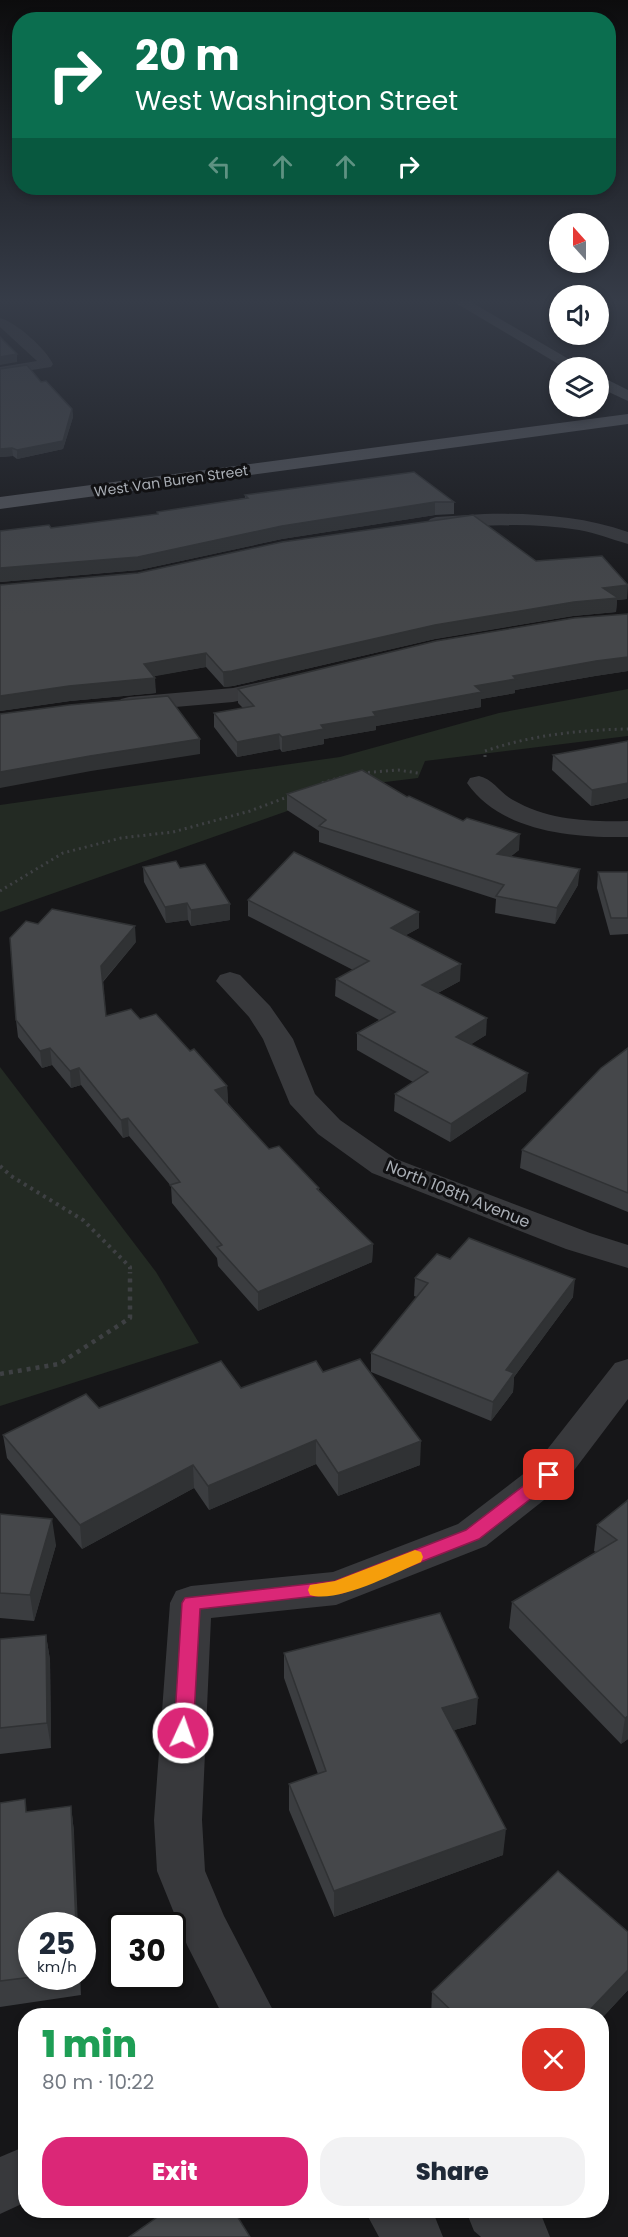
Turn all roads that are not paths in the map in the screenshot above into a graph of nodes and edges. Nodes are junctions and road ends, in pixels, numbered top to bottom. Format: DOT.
graph roads {
  1 [pos="628,419"];
  2 [pos="0,503"];
  3 [pos="413,527"];
  4 [pos="628,538"];
  5 [pos="304,680"];
  6 [pos="105,707"];
  7 [pos="478,783"];
  8 [pos="628,830"];
  9 [pos="230,981"];
  10 [pos="628,1257"];
  11 [pos="628,1372"];
  12 [pos="246,2008"];
  13 [pos="18,2177"];
  14 [pos="0,2186"];
  15 [pos="397,2218"];
  16 [pos="502,2218"];
  17 [pos="416,2237"];
  18 [pos="522,2237"];
  1 -- 2 [label="main road, West Van Buren Street"];
  3 -- 4 [label="street"];
  5 -- 6 [label="street"];
  7 -- 8 [label="street"];
  9 -- 10 [label="street, North 108th Avenue"];
  11 -- 12 [label="street"];
  13 -- 14 [label="street"];
  15 -- 17 [label="street"];
  16 -- 18 [label="street"];
}
